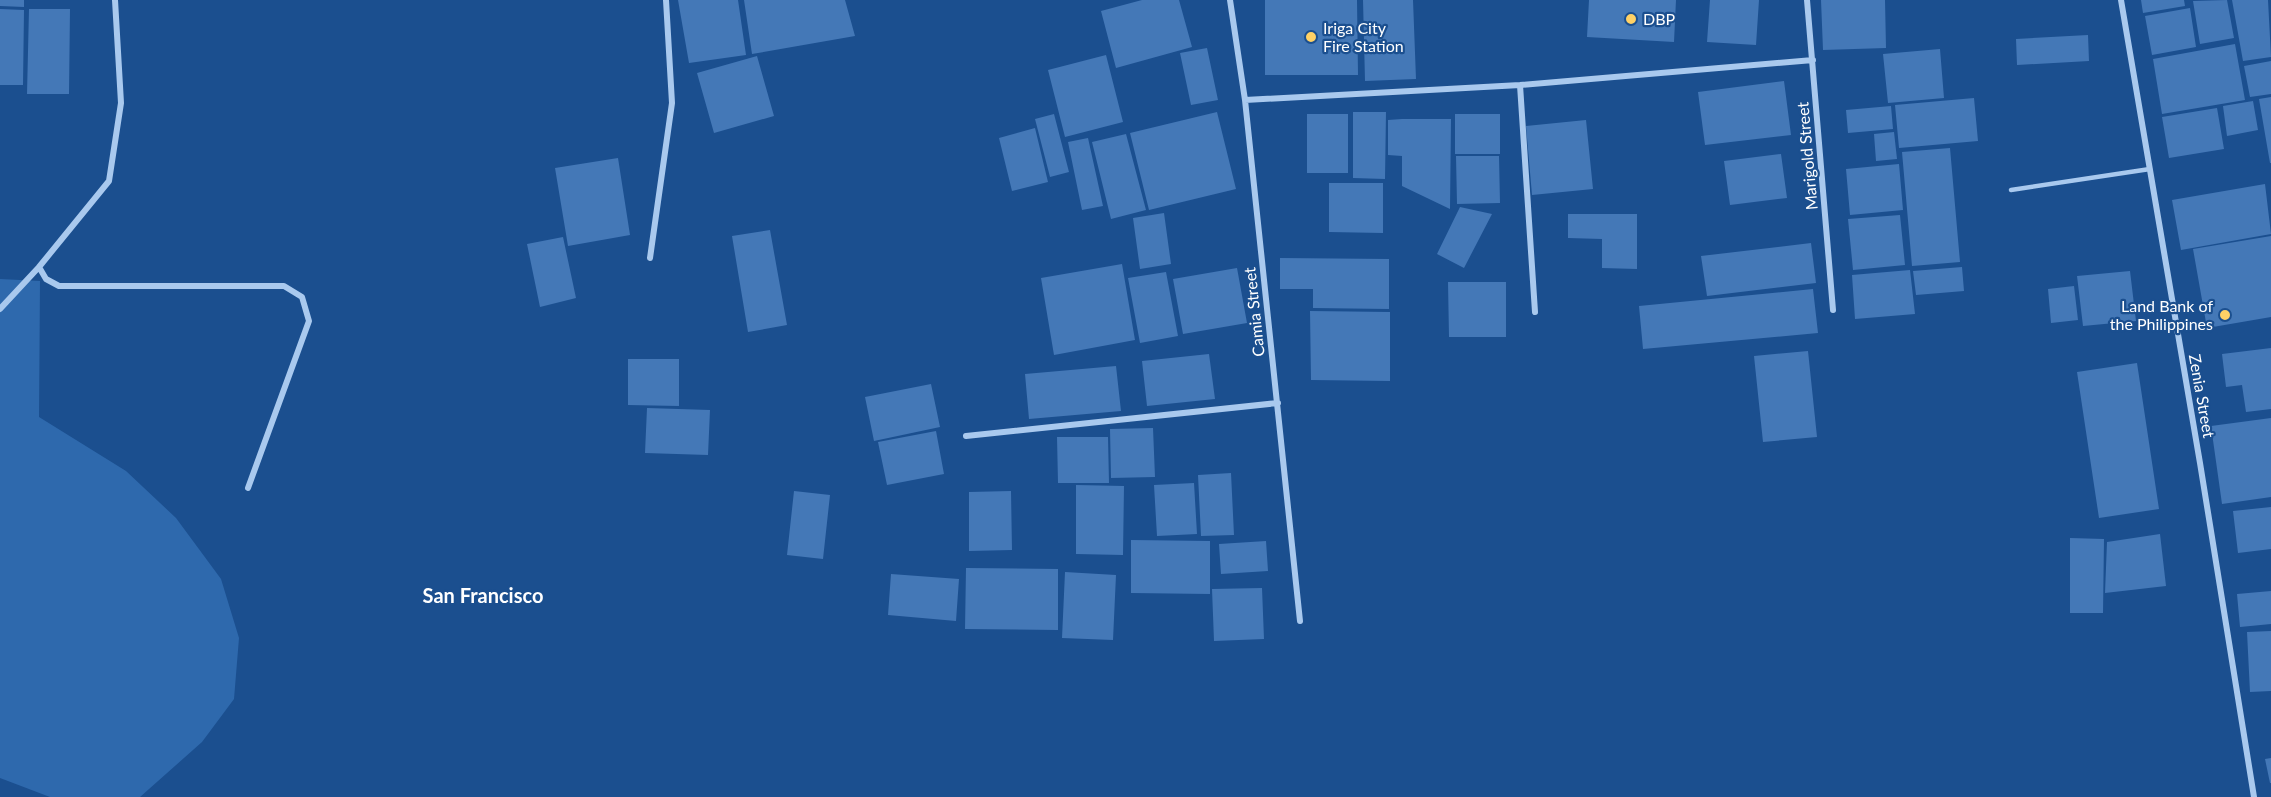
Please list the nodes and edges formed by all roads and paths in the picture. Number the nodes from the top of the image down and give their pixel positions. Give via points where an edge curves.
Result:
1 (115, 0) edge
2 (666, 0) edge
3 (1230, 0) edge
4 (1807, 0) edge
5 (2121, 0) edge
6 (1813, 60) junction
7 (1521, 85) junction
8 (1245, 100) junction
9 (2150, 169) junction
10 (2011, 190) dead end
11 (650, 258) dead end
12 (39, 267) junction
13 (0, 309) edge
14 (1833, 310) dead end
15 (1535, 312) dead end
16 (1278, 403) junction
17 (966, 436) dead end
18 (248, 488) dead end
19 (1300, 621) dead end
20 (2254, 797) edge

1 - 12 street via 121,103 109,181
2 - 11 street via 672,103
3 - 8 street, Camia Street
4 - 6 street, Marigold Street
5 - 9 street, Zenia Street
6 - 7 street
6 - 14 street, Marigold Street
7 - 8 street
7 - 15 street
8 - 16 street, Camia Street
9 - 10 lane
9 - 20 street, Zenia Street
12 - 13 street
12 - 18 street via 45,279 59,286 284,286 302,297 309,321
16 - 17 street
16 - 19 street, Camia Street

